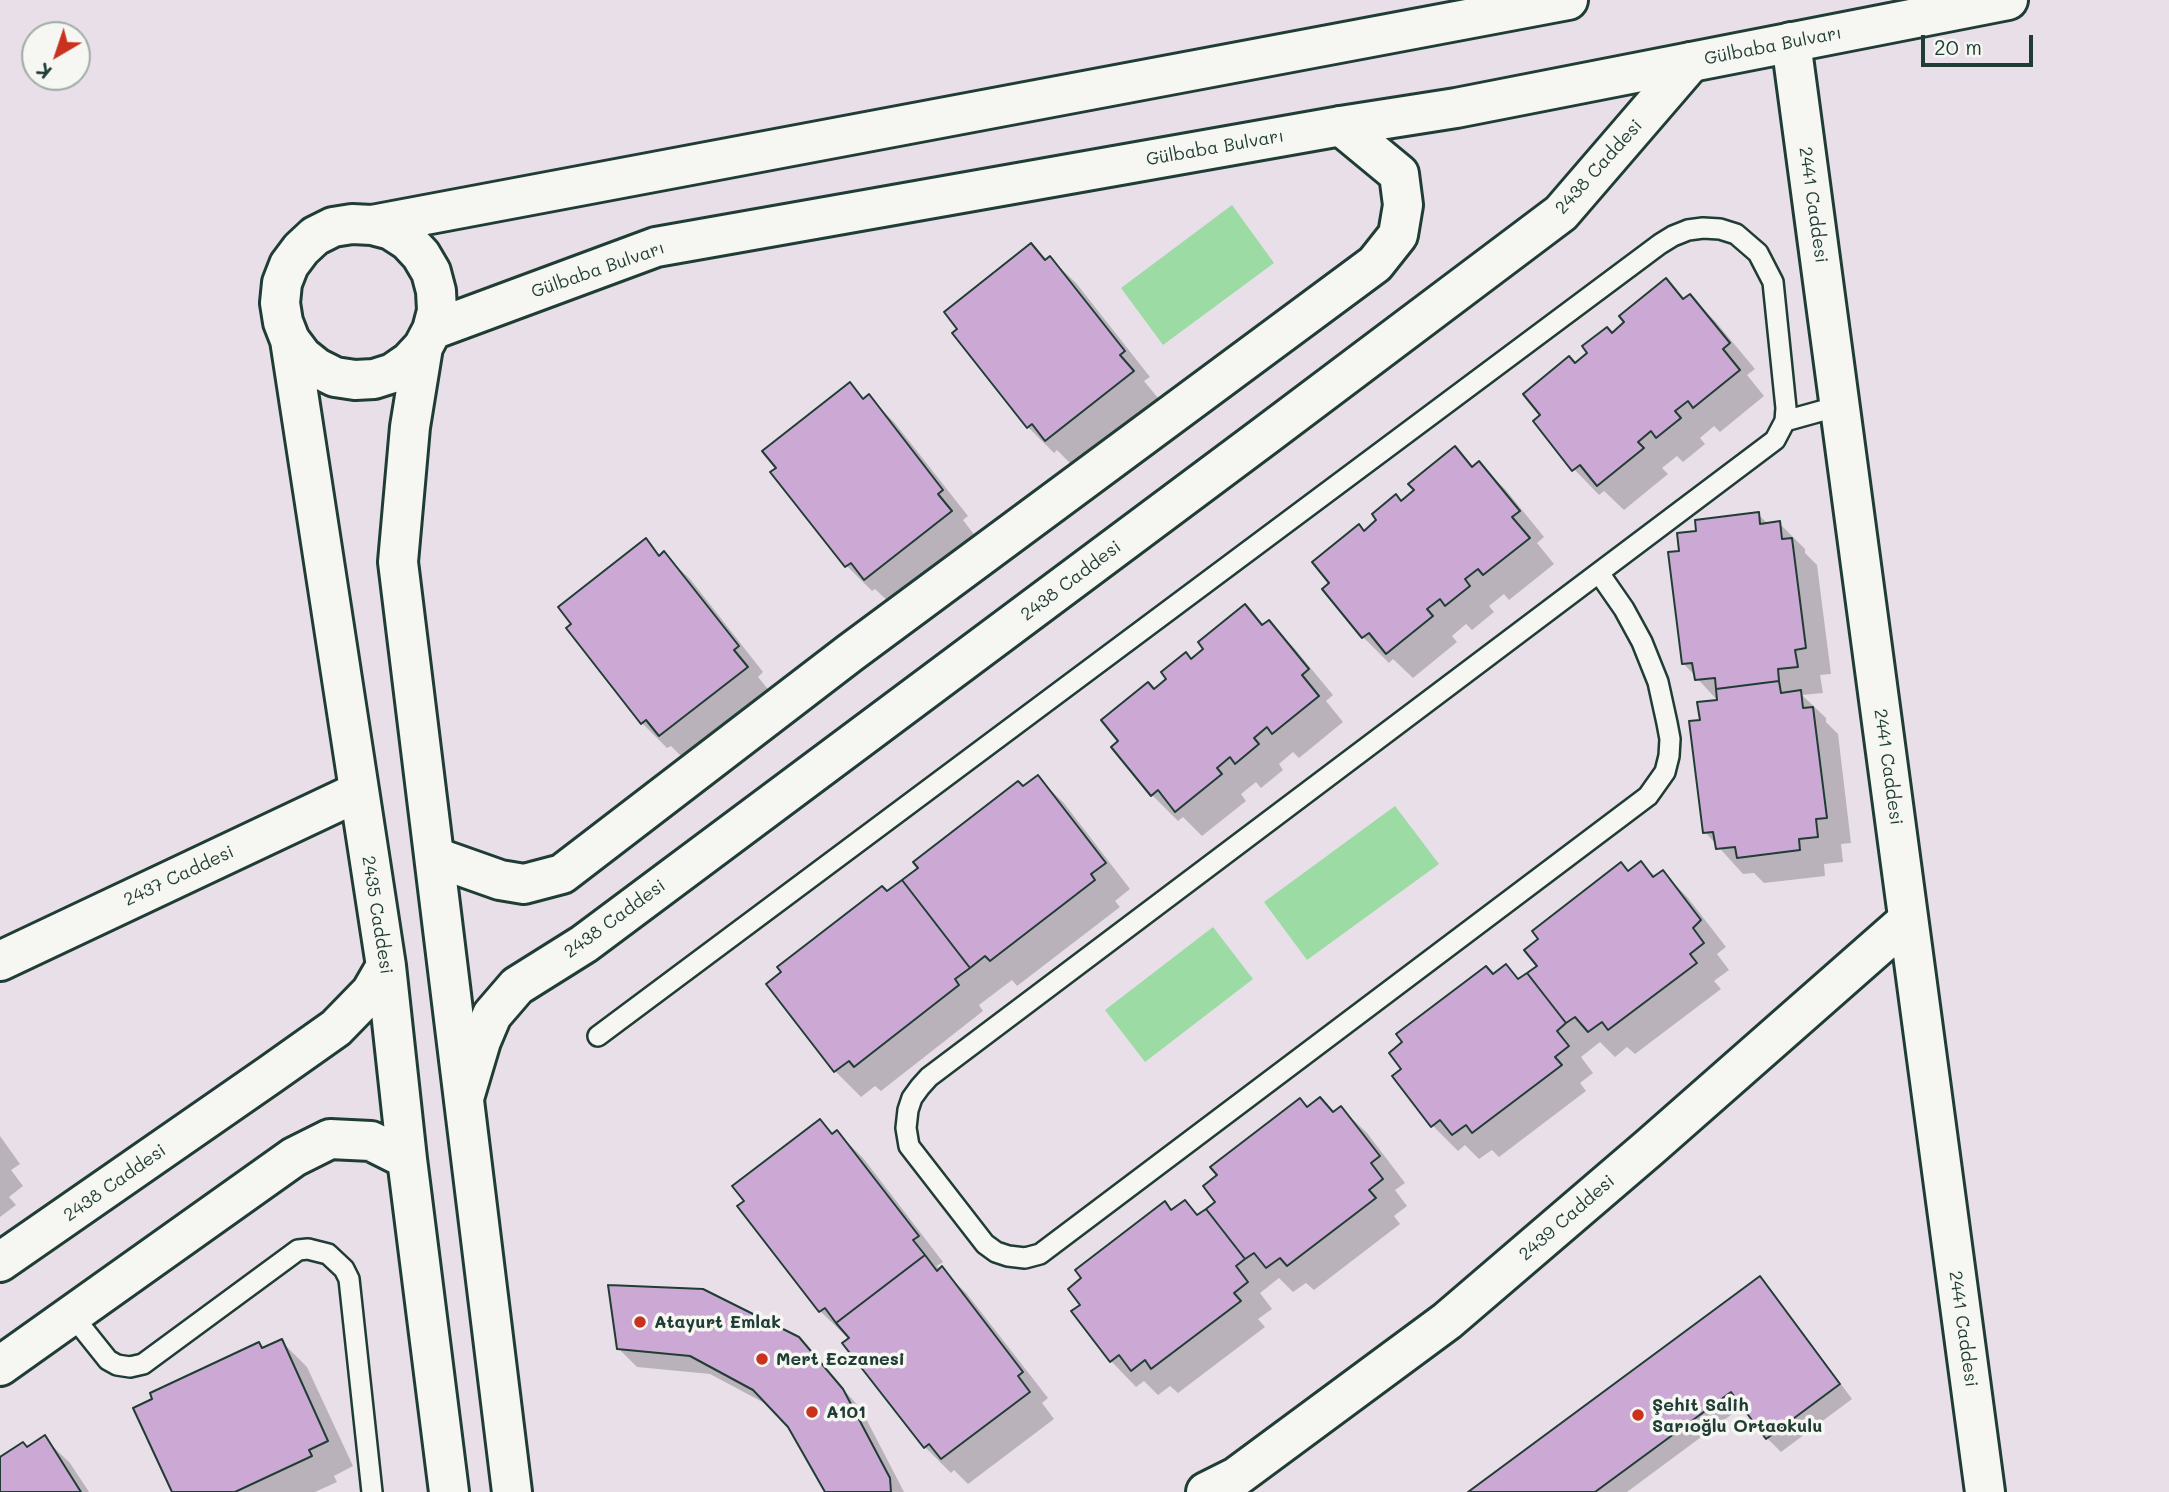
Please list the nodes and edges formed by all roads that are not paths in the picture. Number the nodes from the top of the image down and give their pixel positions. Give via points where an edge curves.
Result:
1 (1568, 0) edge
2 (2008, 0) edge
3 (1791, 43) junction
4 (1691, 62) junction
5 (1341, 126) junction
6 (372, 225) junction
7 (427, 339) junction
8 (290, 340) junction
9 (1839, 407) junction
10 (1785, 421) junction
11 (1599, 573) junction
12 (358, 792) junction
13 (435, 857) junction
14 (1908, 920) junction
15 (0, 961) edge
16 (386, 967) junction
17 (598, 1037) dead end
18 (464, 1098) junction
19 (407, 1159) junction
20 (0, 1262) edge
21 (72, 1315) junction
22 (0, 1366) edge
23 (1228, 1487) edge
24 (372, 1492) edge
25 (449, 1492) edge
26 (512, 1492) edge
27 (1985, 1492) edge

1 - 6 street, Gülbaba Bulvarı
2 - 3 street, Gülbaba Bulvarı
3 - 4 street, Gülbaba Bulvarı
3 - 9 street, 2441 Caddesi
4 - 5 street, Gülbaba Bulvarı
4 - 18 street, 2438 Caddesi via 1561,213 595,935 517,986 492,1015
5 - 7 street, Gülbaba Bulvarı via 656,247
5 - 13 street via 1399,174 1404,205 1398,235 1375,264 850,653 562,874 524,884
6 - 7 street, Gülbaba Bulvarı via 408,241 431,272 437,311
6 - 8 street, Gülbaba Bulvarı via 352,224 316,236 289,265 280,303
7 - 8 street, Gülbaba Bulvarı via 409,362 393,373 355,380 317,368
7 - 13 street via 410,428 398,562
8 - 12 street, 2435 Caddesi
9 - 10 lane
9 - 14 street, 2441 Caddesi
10 - 11 lane via 1775,440
10 - 17 lane via 1773,282 1767,267 1736,234 1703,228 1673,236
11 - 11 lane via 929,1077 908,1111 909,1146 985,1244 1008,1256 1040,1254 1648,796 1665,772 1670,739 1667,723 1642,642
12 - 15 street, 2437 Caddesi
12 - 16 street, 2435 Caddesi
13 - 18 street
14 - 23 street, 2439 Caddesi via 1447,1321
14 - 27 street, 2441 Caddesi
16 - 19 street, 2435 Caddesi
16 - 20 street, 2438 Caddesi via 371,992 336,1028
18 - 26 street
19 - 21 street via 371,1141 330,1139 294,1157
19 - 25 street, 2435 Caddesi
21 - 22 street
21 - 24 lane via 108,1360 130,1367 143,1364 298,1250 328,1254 349,1279

